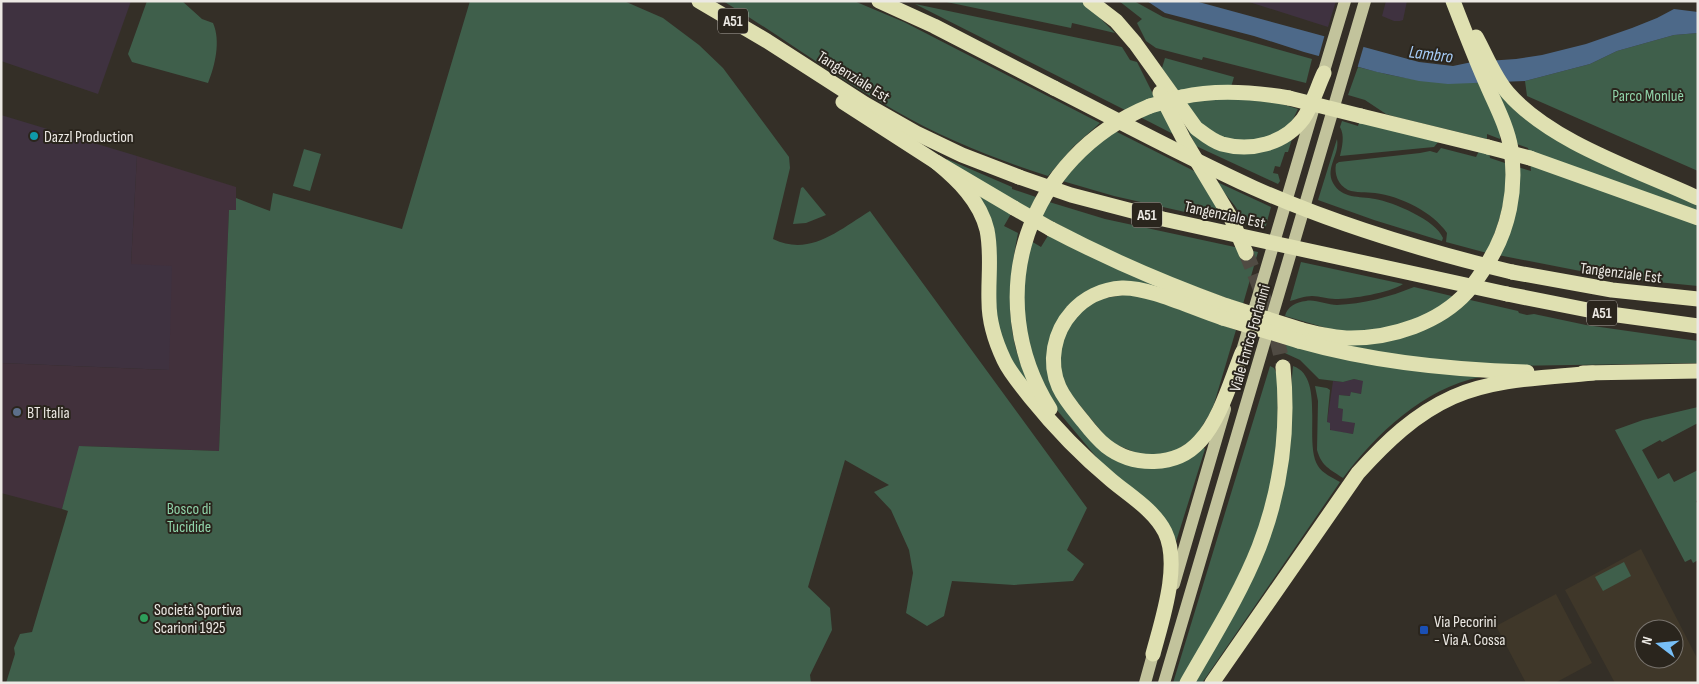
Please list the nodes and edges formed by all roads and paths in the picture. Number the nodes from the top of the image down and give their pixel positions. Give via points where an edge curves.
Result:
1 (699, 1) edge
2 (879, 1) edge
3 (1345, 1) edge
4 (1365, 1) edge
5 (1453, 1) edge
6 (1457, 1) edge
7 (1092, 3) edge
8 (1480, 56) junction
9 (1325, 68) junction
10 (826, 85) junction
11 (1495, 87) junction
12 (936, 162) junction
13 (1698, 198) edge
14 (1698, 218) edge
15 (1246, 253) tunnel mouth
16 (1698, 299) edge
17 (1225, 312) junction
18 (1698, 326) edge
19 (1301, 335) junction
20 (1242, 353) junction
21 (1283, 366) tunnel mouth
22 (1698, 371) edge
23 (1593, 373) junction
24 (1111, 480) junction
25 (1153, 654) junction
26 (1145, 683) edge
27 (1164, 683) edge
28 (1187, 683) edge
29 (1212, 683) edge

1 - 10 highway, Tangenziale Est / A51 via 767,40
2 - 16 highway, Tangenziale Est / A51, bridge via 1221,172 1290,203 1412,246 1512,272 1612,290
3 - 9 main road, Viale Enrico Forlanini
4 - 27 main road, Viale Enrico Forlanini
5 - 8 highway
6 - 8 highway
7 - 9 highway via 1116,21 1135,43 1196,128 1221,144 1248,148 1263,146 1292,130 1306,113
7 - 15 highway via 1126,37 1144,63 1183,138 1231,218
8 - 11 highway
9 - 20 main road, Viale Enrico Forlanini
10 - 12 highway
10 - 18 highway, Tangenziale Est / A51, bridge via 962,154 1086,199 1508,294 1603,313
11 - 13 highway via 1567,138
11 - 19 highway via 1508,134 1513,195 1493,255 1467,292 1450,307 1409,328 1350,338
12 - 17 highway, bridge via 1051,229
12 - 24 highway via 968,192 986,228 990,321 1004,362 1057,430
14 - 24 highway, bridge via 1530,158 1289,98 1209,92 1150,106 1131,114 1096,136 1064,168 1046,192 1025,239 1017,291 1024,350 1033,379 1058,421
17 - 19 highway, bridge
17 - 20 highway via 1138,289 1121,288 1097,294 1075,308 1060,330 1054,357 1059,386 1072,408 1111,449 1143,462 1166,460 1193,448 1210,428
19 - 23 highway via 1349,353 1441,367 1504,372
20 - 25 main road, Viale Enrico Forlanini
21 - 28 highway via 1285,412 1279,474 1259,548
22 - 23 highway
23 - 29 highway via 1483,387 1436,405 1410,422 1358,472
24 - 25 highway via 1156,519 1171,548 1171,577
25 - 26 main road, Viale Enrico Forlanini

